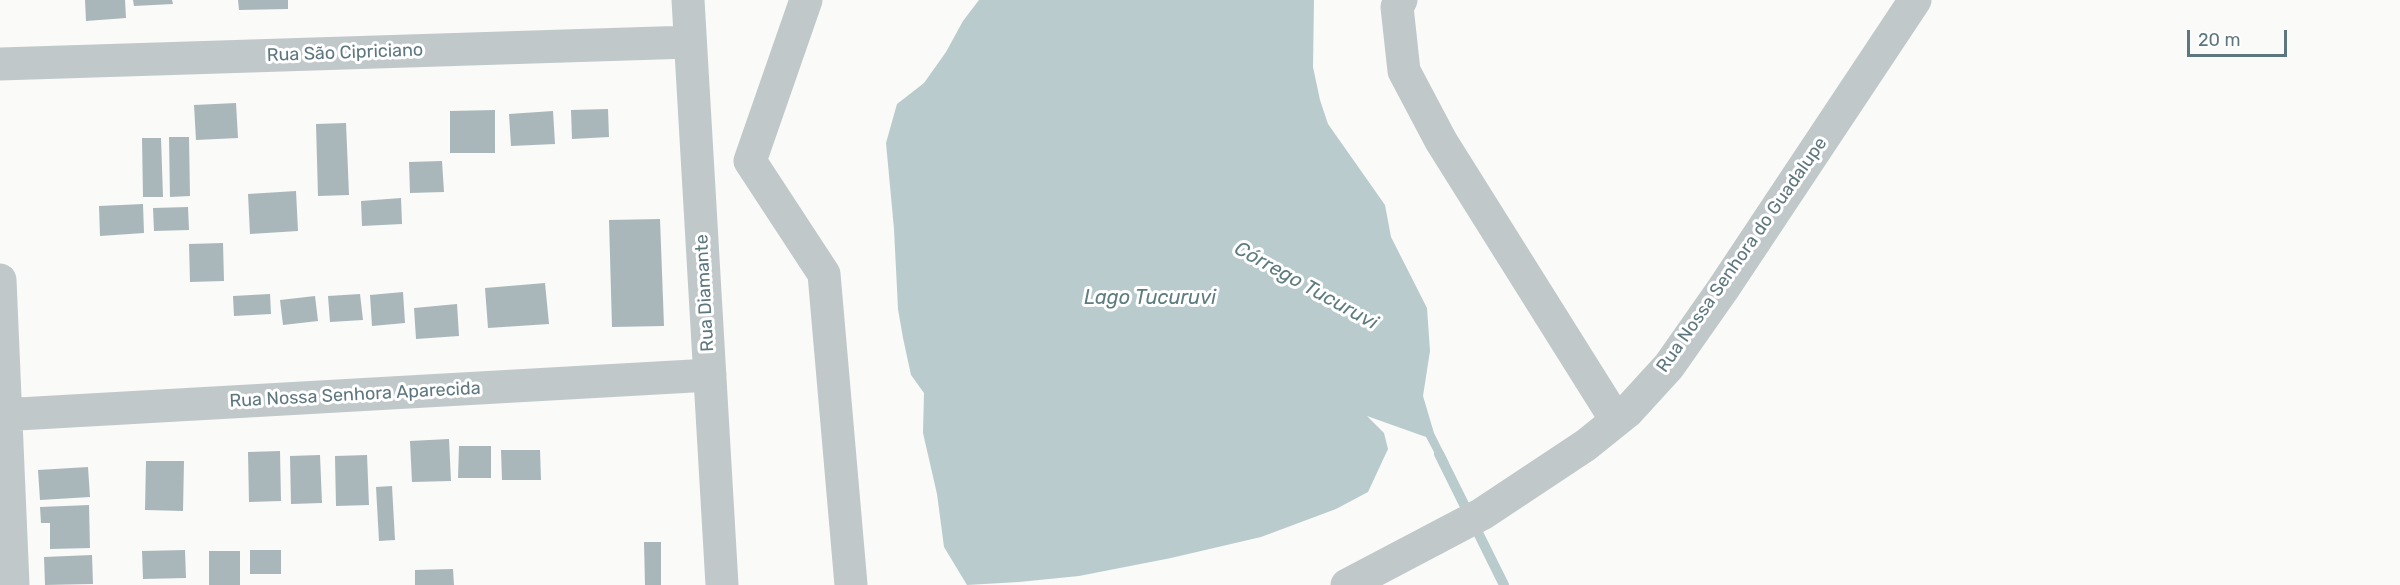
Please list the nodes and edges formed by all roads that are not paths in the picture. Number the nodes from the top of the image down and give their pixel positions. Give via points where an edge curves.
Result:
1 (688, 0) edge
2 (806, 0) edge
3 (1401, 0) edge
4 (1916, 0) edge
5 (690, 42) junction
6 (0, 64) edge
7 (0, 280) edge
8 (710, 375) junction
9 (3, 415) edge
10 (1616, 420) junction
11 (13, 585) edge
12 (722, 585) edge
13 (851, 585) edge
14 (1347, 585) edge

1 - 5 street, Rua Diamante
2 - 13 street via 750,161 824,274
3 - 10 street via 1397,8 1404,71 1442,141
4 - 10 street, Rua Nossa Senhora do Guadalupe via 1669,366
5 - 6 street, Rua São Cipriciano
5 - 8 street, Rua Diamante
7 - 9 street
8 - 9 street, Rua Nossa Senhora Aparecida
8 - 12 street, Rua Diamante
9 - 11 street
10 - 14 street, Rua Nossa Senhora do Guadalupe via 1586,445 1469,521

